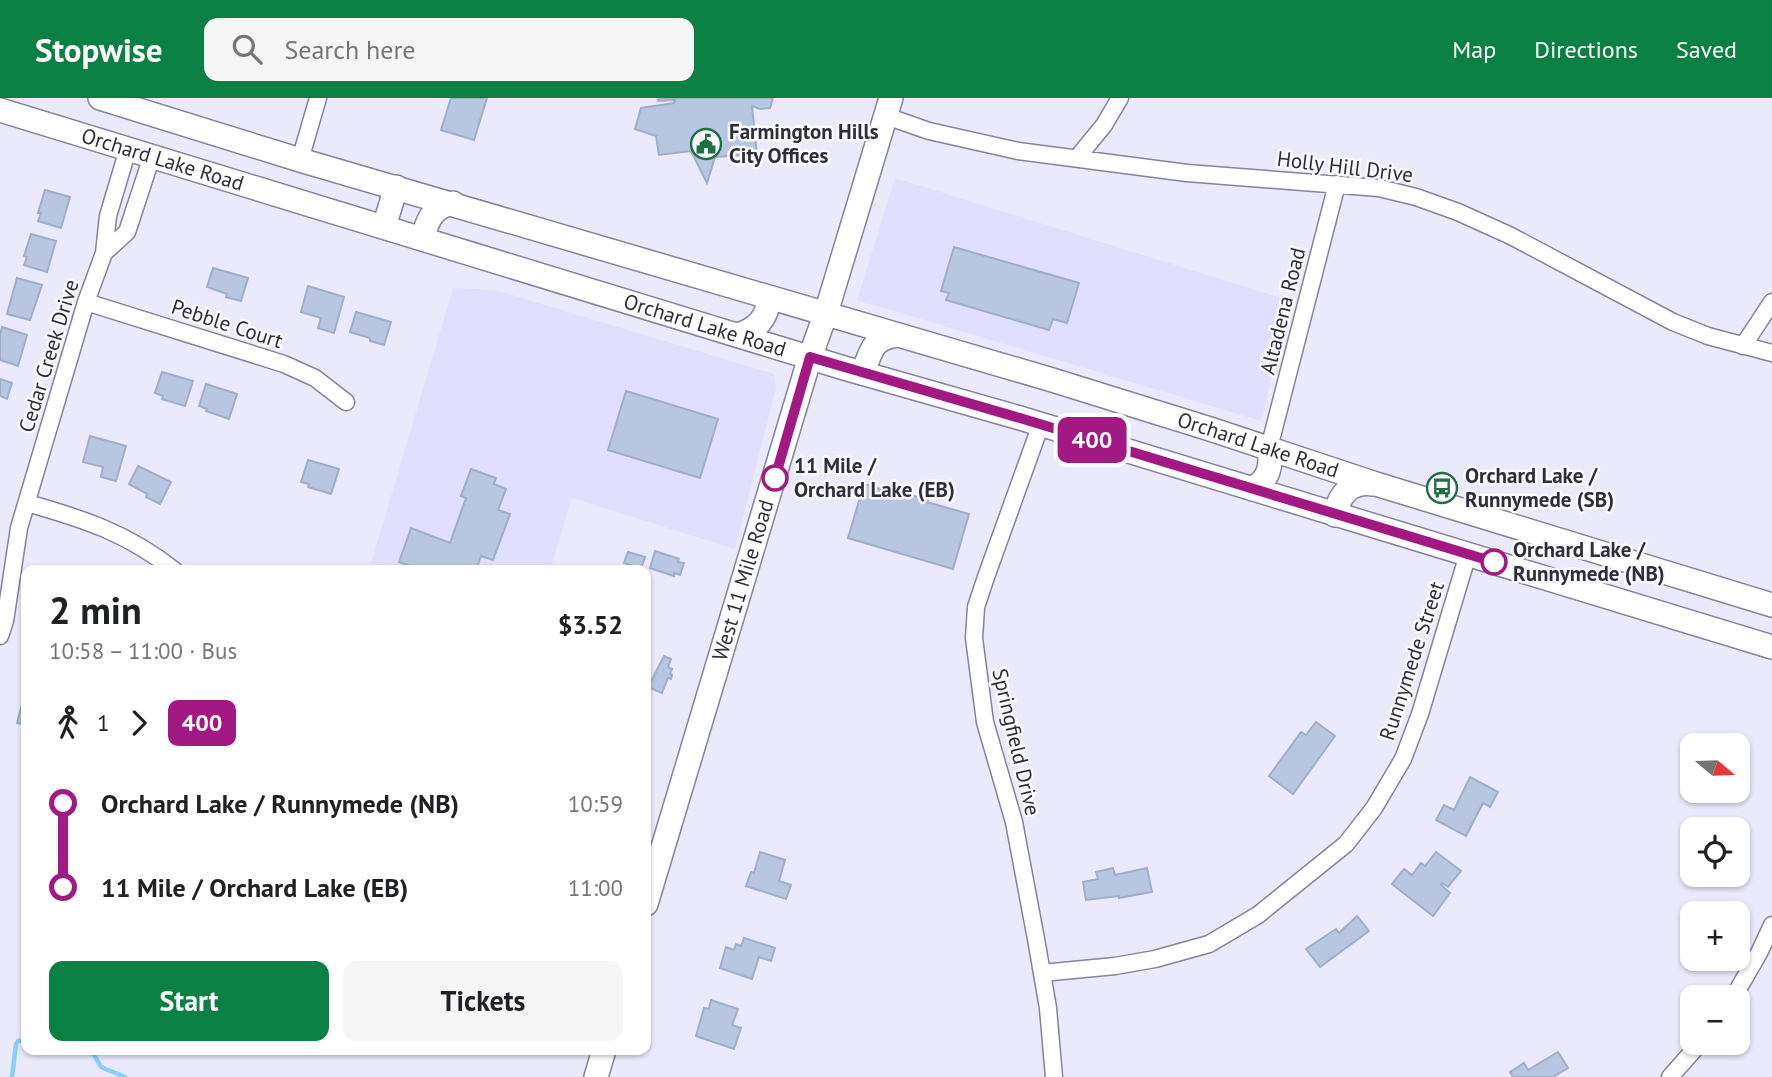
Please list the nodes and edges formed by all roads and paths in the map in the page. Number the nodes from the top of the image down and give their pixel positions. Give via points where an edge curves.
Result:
1 (100, 98) edge
2 (318, 98) edge
3 (1120, 98) edge
4 (888, 107) edge
5 (0, 110) edge
6 (120, 146) junction
7 (152, 156) junction
8 (1077, 158) junction
9 (300, 160) junction
10 (1337, 184) junction
11 (396, 187) junction
12 (453, 203) junction
13 (384, 227) junction
14 (422, 238) junction
15 (104, 253) junction
16 (769, 299) junction
17 (86, 302) junction
18 (1772, 302) edge
19 (826, 313) junction
20 (738, 335) junction
21 (898, 335) junction
22 (1743, 346) junction
23 (1772, 353) edge
24 (810, 357) junction
25 (863, 373) junction
26 (346, 402) dead end
27 (1041, 424) junction
28 (1269, 448) junction
29 (1376, 484) junction
30 (1253, 489) junction
31 (27, 503) junction
32 (1335, 515) junction
33 (1468, 554) junction
34 (167, 565) edge
35 (1772, 605) edge
36 (0, 636) edge
37 (1772, 647) edge
38 (651, 887) edge
39 (1772, 925) edge
40 (1042, 973) junction
41 (1741, 985) edge
42 (603, 1055) edge
43 (1689, 1055) edge
44 (596, 1077) edge
45 (1054, 1077) edge
46 (1670, 1077) edge

1 - 9 main road, Orchard Lake Road
2 - 9 street
3 - 8 street
4 - 8 street, Holly Hill Drive via 929,131 1018,151
4 - 19 main road, West 11 Mile Road
5 - 6 main road, Orchard Lake Road
6 - 7 main road, Orchard Lake Road
6 - 9 main road via 172,148 287,184 300,182
6 - 15 street, Cedar Creek Drive
7 - 13 main road, Orchard Lake Road
7 - 15 street, Cedar Creek Drive via 127,232
8 - 10 street, Holly Hill Drive via 1187,173
9 - 11 main road, Orchard Lake Road
10 - 22 street, Holly Hill Drive via 1379,188 1458,212 1673,322
10 - 28 street, Altadena Road
11 - 12 main road, Orchard Lake Road
11 - 13 main road
12 - 14 main road via 431,214
12 - 16 main road, Orchard Lake Road
13 - 14 main road, Orchard Lake Road
14 - 20 main road, Orchard Lake Road
15 - 17 street, Cedar Creek Drive
16 - 19 main road, Orchard Lake Road
16 - 20 main road via 762,322
17 - 26 street, Pebble Court via 284,364 314,378
17 - 31 street, Cedar Creek Drive
18 - 22 street
19 - 21 main road, Orchard Lake Road
19 - 24 main road, West 11 Mile Road
20 - 24 main road, Orchard Lake Road
21 - 25 main road via 879,340
21 - 28 main road, Orchard Lake Road
22 - 23 street, Holly Hill Drive
24 - 25 main road, Orchard Lake Road
24 - 38 main road, West 11 Mile Road
25 - 27 main road, Orchard Lake Road
27 - 30 main road, Orchard Lake Road
27 - 40 street, Springfield Drive via 976,607 974,638 985,722 1014,822
28 - 29 main road, Orchard Lake Road
28 - 30 main road via 1270,470
29 - 32 main road via 1364,483 1343,493
29 - 35 main road, Orchard Lake Road
30 - 32 main road, Orchard Lake Road
31 - 34 street via 113,532
31 - 36 street, Cedar Creek Drive
32 - 33 main road, Orchard Lake Road
33 - 37 main road, Orchard Lake Road
33 - 40 street, Runnymede Street via 1402,759 1374,808 1346,844 1258,915 1209,944 1115,966
39 - 41 street
40 - 45 street, Springfield Drive
42 - 44 main road
43 - 46 street

